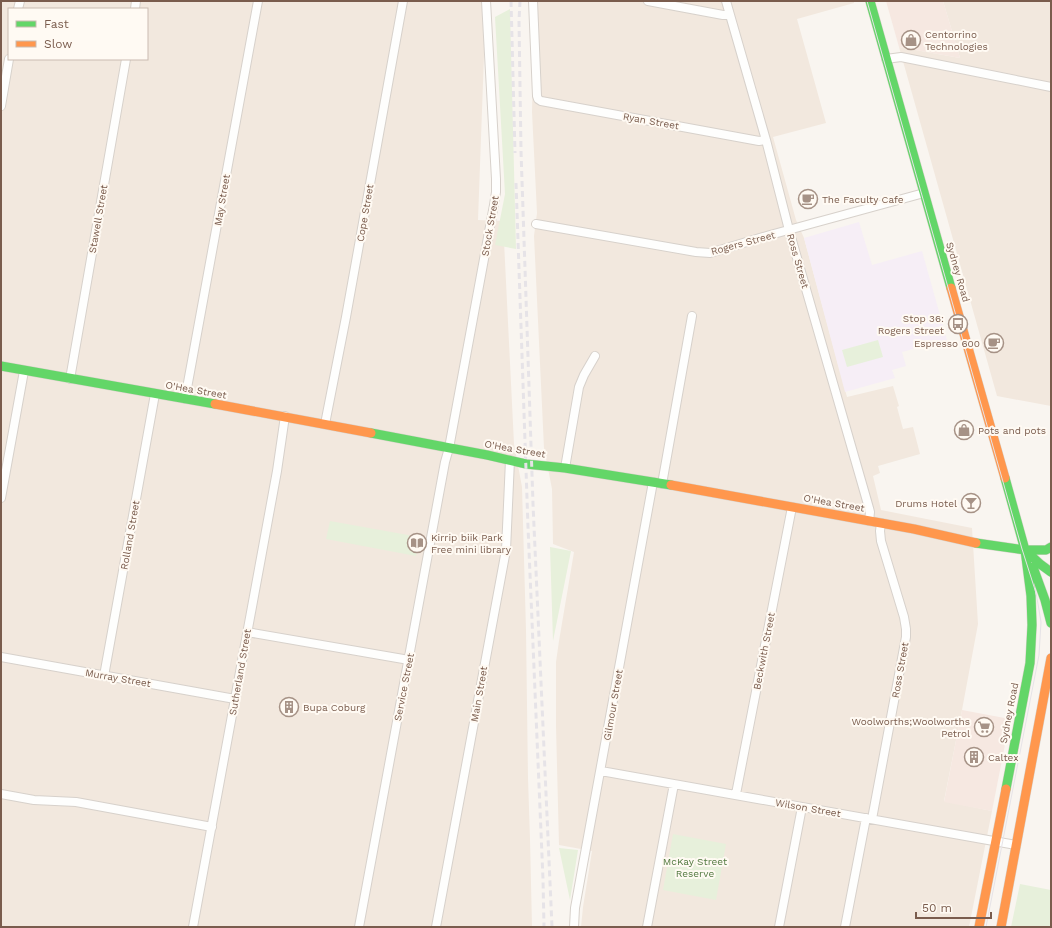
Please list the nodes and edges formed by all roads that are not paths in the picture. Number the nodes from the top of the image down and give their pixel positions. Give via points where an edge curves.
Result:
1 (258, 1) edge
2 (403, 1) edge
3 (486, 1) edge
4 (533, 1) edge
5 (648, 1) edge
6 (726, 1) edge
7 (870, 1) edge
8 (730, 15) junction
9 (886, 59) junction
10 (9, 60) edge
11 (126, 60) edge
12 (1051, 87) edge
13 (1, 106) edge
14 (766, 140) junction
15 (924, 193) junction
16 (536, 224) dead end
17 (789, 230) junction
18 (692, 316) dead end
19 (595, 356) dead end
20 (1, 366) edge
21 (24, 371) junction
22 (70, 379) junction
23 (155, 394) junction
24 (185, 399) junction
25 (285, 416) junction
26 (325, 424) junction
27 (449, 448) junction
28 (510, 460) junction
29 (565, 468) junction
30 (658, 483) junction
31 (1, 498) edge
32 (792, 507) junction
33 (869, 521) junction
34 (881, 523) junction
35 (1051, 548) edge
36 (1025, 550) junction
37 (1051, 559) edge
38 (1051, 572) edge
39 (1051, 611) edge
40 (1051, 622) edge
41 (247, 632) junction
42 (1, 657) edge
43 (1051, 658) edge
44 (409, 660) junction
45 (104, 676) junction
46 (235, 699) junction
47 (600, 771) junction
48 (674, 784) junction
49 (1, 794) edge
50 (736, 794) junction
51 (802, 807) junction
52 (869, 819) junction
53 (212, 827) junction
54 (996, 841) junction
55 (1016, 845) junction
56 (193, 927) edge
57 (360, 927) edge
58 (436, 927) edge
59 (574, 927) edge
60 (647, 927) edge
61 (779, 927) edge
62 (845, 927) edge
63 (979, 927) edge
64 (1000, 927) edge

1 - 24 street, May Street
2 - 26 street, Cope Street
3 - 27 street, Stock Street via 496,192
4 - 14 street, Ryan Street via 540,101 759,141
5 - 8 street
6 - 8 street, Ross Street
7 - 9 main road, Sydney Road
8 - 14 street, Ross Street
9 - 12 street via 901,57
9 - 15 main road, Sydney Road
10 - 13 street
11 - 22 street, Stawell Street
14 - 17 street, Ross Street
15 - 17 street, Rogers Street
15 - 36 main road, Sydney Road
16 - 17 street, Rogers Street via 704,253
17 - 33 street, Ross Street via 869,508
18 - 30 street, Gilmour Street
19 - 29 street via 579,387
20 - 21 main road, O'Hea Street
21 - 22 main road, O'Hea Street
21 - 31 street
22 - 23 main road, O'Hea Street
23 - 24 main road, O'Hea Street
23 - 45 street, Rolland Street
24 - 25 main road, O'Hea Street
25 - 26 main road, O'Hea Street
25 - 41 street, Sutherland Street
26 - 27 main road, O'Hea Street
27 - 28 main road, O'Hea Street
27 - 44 street, Service Street
28 - 29 main road, O'Hea Street
28 - 58 street, Main Street via 506,550
29 - 30 main road, O'Hea Street
30 - 32 main road, O'Hea Street
30 - 47 street, Gilmour Street
32 - 33 main road, O'Hea Street
32 - 50 street, Beckwith Street
33 - 34 main road, O'Hea Street
34 - 36 main road, O'Hea Street via 966,542
34 - 52 street, Ross Street via 881,541 904,617 906,637
35 - 36 main road
36 - 37 main road
36 - 38 main road
36 - 40 main road, Sydney Road via 1040,584
36 - 54 main road, Sydney Road via 1031,600 1032,644
39 - 40 main road
41 - 44 street
41 - 46 street, Sutherland Street
42 - 45 street, Murray Street
43 - 55 main road
44 - 57 street, Service Street
45 - 46 street, Murray Street
46 - 53 street, Sutherland Street
47 - 48 street, Wilson Street
47 - 59 street, Gilmour Street via 575,908
48 - 50 street, Wilson Street
48 - 60 street
49 - 53 street via 34,800 76,802
50 - 51 street, Wilson Street
51 - 52 street, Wilson Street
51 - 61 street
52 - 54 street, Wilson Street
52 - 62 street, Ross Street
53 - 56 street, Sutherland Street
54 - 55 street, Wilson Street
54 - 63 main road, Sydney Road
55 - 64 main road

